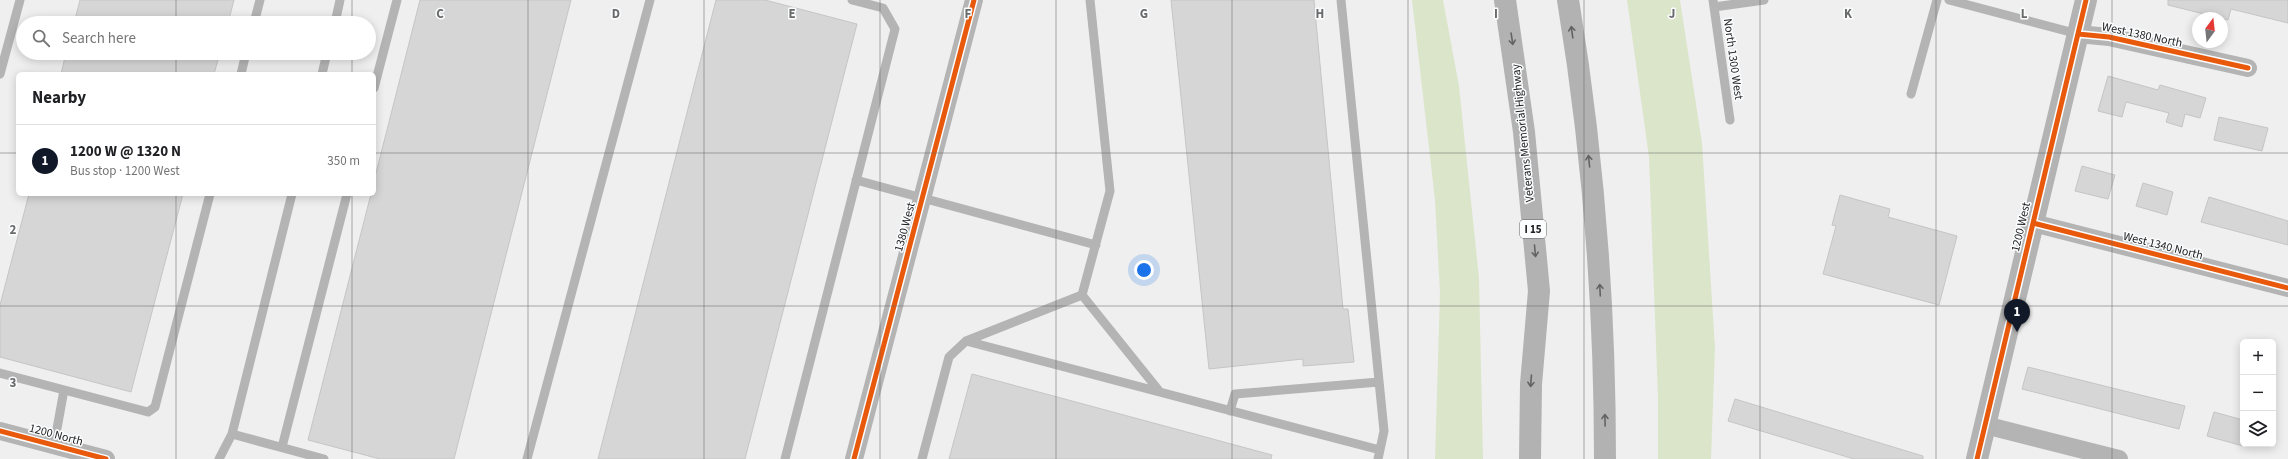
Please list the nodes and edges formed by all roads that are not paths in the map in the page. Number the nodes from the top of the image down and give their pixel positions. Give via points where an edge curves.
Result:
1 (20, 0) edge
2 (260, 0) edge
3 (340, 0) edge
4 (397, 0) edge
5 (650, 0) edge
6 (852, 0) edge
7 (974, 0) edge
8 (1090, 0) edge
9 (1341, 0) edge
10 (1505, 0) edge
11 (1568, 0) edge
12 (1761, 0) edge
13 (1937, 0) edge
14 (1949, 0) edge
15 (2086, 0) edge
16 (1713, 3) edge
17 (256, 16) edge
18 (337, 16) edge
19 (2078, 34) junction
20 (244, 60) edge
21 (325, 60) edge
22 (2248, 68) dead end
23 (241, 72) edge
24 (322, 72) edge
25 (0, 74) edge
26 (376, 80) edge
27 (1911, 94) dead end
28 (1730, 120) dead end
29 (856, 180) junction
30 (209, 196) edge
31 (292, 196) edge
32 (346, 196) edge
33 (923, 198) junction
34 (2033, 223) junction
35 (1096, 245) junction
36 (2288, 288) edge
37 (1082, 295) junction
38 (966, 341) junction
39 (0, 373) edge
40 (1379, 382) junction
41 (64, 390) junction
42 (1160, 392) junction
43 (1230, 411) junction
44 (1986, 425) junction
45 (0, 431) edge
46 (232, 434) junction
47 (282, 448) junction
48 (52, 452) edge
49 (1379, 454) edge
50 (106, 459) edge
51 (219, 459) edge
52 (324, 459) edge
53 (527, 459) edge
54 (786, 459) edge
55 (854, 459) edge
56 (922, 459) edge
57 (1530, 459) edge
58 (1605, 459) edge
59 (1977, 459) edge
60 (2119, 459) edge

1 - 25 lane
2 - 17 lane
3 - 18 lane
4 - 26 lane
5 - 53 lane
6 - 29 lane via 883,8 895,29
7 - 33 street, 1380 West
8 - 35 lane via 1110,191
9 - 40 lane
10 -> 57 highway, Veterans Memorial Highway / I 15 via 1524,132 1538,291 1531,384
58 -> 11 highway via 1602,335 1595,218
12 - 16 lane
13 - 27 lane
14 - 19 lane, West 1380 North
15 - 19 street, 1200 West
16 - 28 lane, North 1300 West
19 - 22 street, West 1380 North via 2109,37
19 - 34 street, 1200 West
20 - 23 lane
21 - 24 lane
29 - 33 lane
29 - 54 lane
30 - 41 lane via 155,407 148,412
31 - 46 lane
32 - 47 lane
33 - 35 lane
33 - 55 street, 1380 West
34 - 36 street, West 1340 North
34 - 44 street, 1200 West
35 - 37 lane
37 - 38 lane
37 - 42 lane
38 - 42 lane
38 - 56 lane via 949,357
39 - 41 lane
40 - 43 lane via 1235,394
40 - 49 lane via 1384,431
41 - 48 lane
42 - 43 lane
43 - 49 lane
44 - 59 street, 1200 West
44 - 60 street
45 - 48 street, 1200 North
46 - 47 lane
46 - 51 lane
47 - 52 lane
48 - 50 street, 1200 North

